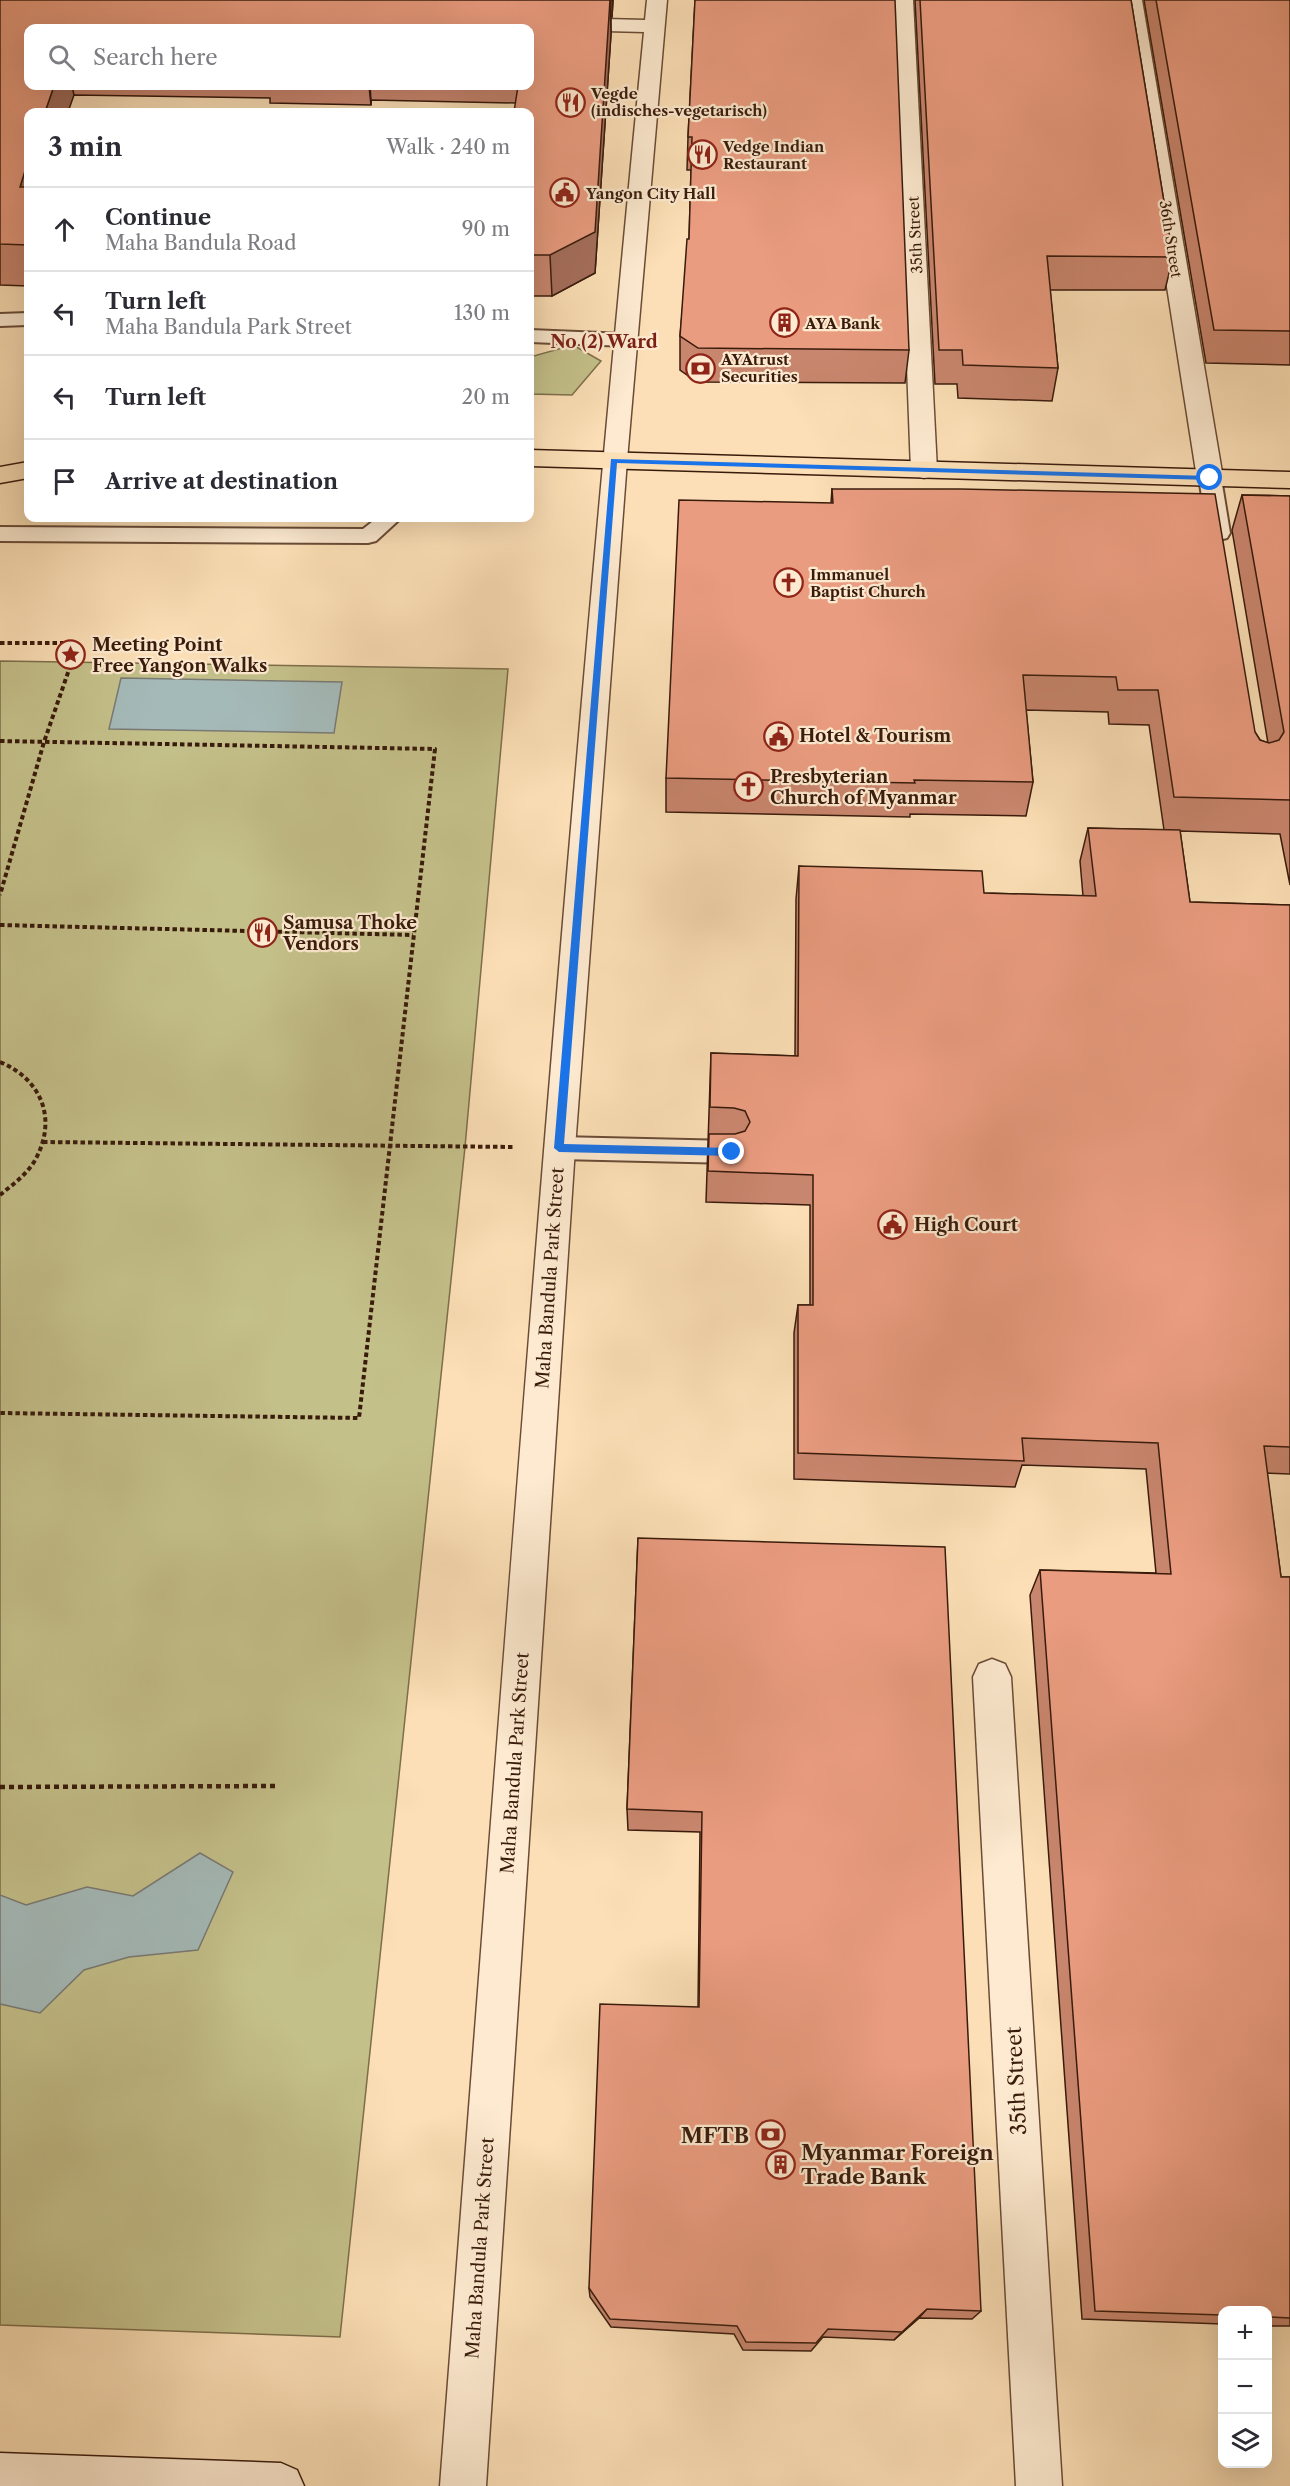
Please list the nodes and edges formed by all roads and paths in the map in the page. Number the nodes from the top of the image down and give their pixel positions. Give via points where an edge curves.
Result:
1 (657, 0) edge
2 (903, 0) edge
3 (1132, 0) edge
4 (548, 24) edge
5 (655, 26) junction
6 (24, 319) edge
7 (0, 320) edge
8 (534, 336) edge
9 (626, 340) junction
10 (534, 458) edge
11 (924, 459) junction
12 (614, 460) junction
13 (1208, 468) junction
14 (24, 471) edge
15 (0, 474) edge
16 (1290, 480) edge
17 (385, 522) edge
18 (0, 534) edge
19 (1223, 559) edge
20 (0, 643) edge
21 (0, 741) edge
22 (44, 742) junction
23 (0, 895) edge
24 (0, 925) edge
25 (413, 935) junction
26 (0, 1062) edge
27 (43, 1142) junction
28 (389, 1146) junction
29 (559, 1148) junction
30 (732, 1152) edge
31 (0, 1195) edge
32 (0, 1413) edge
33 (992, 1677) dead end
34 (276, 1786) dead end
35 (0, 1787) edge
36 (0, 2476) edge
37 (281, 2486) edge
38 (463, 2486) edge
39 (1039, 2486) edge

1 - 5 street, Maha Bandula Park Street
2 - 11 street, 35th Street
3 - 13 street, 36th Street
4 - 5 street
5 - 9 street, Maha Bandula Park Street
6 - 7 lane
8 - 9 lane
9 - 12 street, Maha Bandula Park Street
10 - 12 main road
11 - 12 main road
11 - 13 main road
12 - 29 street, Maha Bandula Park Street
13 - 16 main road
13 - 19 lane
14 - 15 main road
17 - 18 lane via 368,536
20 - 22 path via 75,643
21 - 22 path
22 - 23 path
22 - 25 path via 435,749
24 - 25 path
25 - 28 path
26 - 27 path via 25,1076 41,1096 46,1120
27 - 28 path
27 - 31 path via 26,1173
28 - 29 path
28 - 32 path via 359,1418
29 - 30 lane
29 - 38 street, Maha Bandula Park Street
33 - 39 street, 35th Street
34 - 35 path
36 - 37 street

